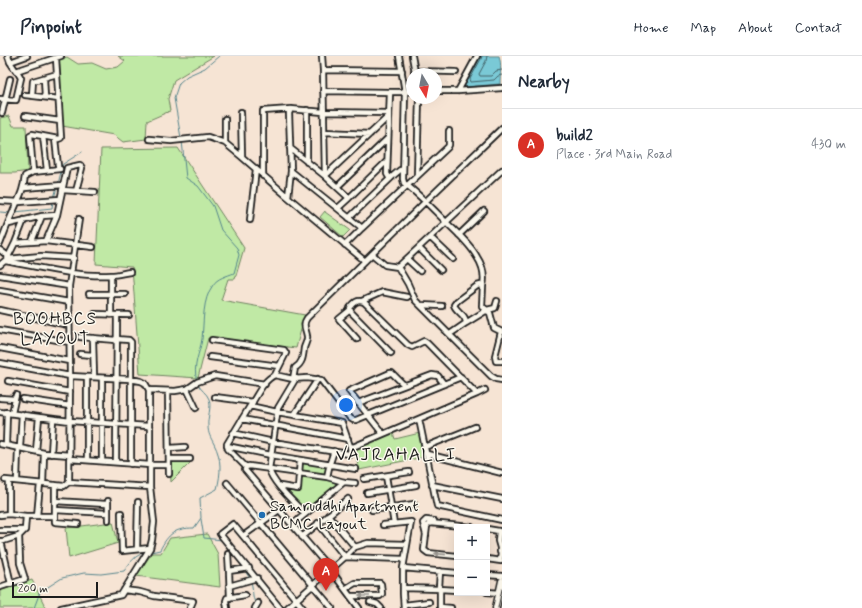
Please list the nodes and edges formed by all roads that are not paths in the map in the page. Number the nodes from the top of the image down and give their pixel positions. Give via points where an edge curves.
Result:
1 (8, 56) edge
2 (27, 56) edge
3 (322, 56) edge
4 (399, 56) edge
5 (412, 56) edge
6 (477, 56) edge
7 (58, 57) edge
8 (10, 62) junction
9 (414, 68) edge
10 (323, 70) junction
11 (17, 71) junction
12 (402, 71) junction
13 (442, 72) edge
14 (456, 72) dead end
15 (57, 74) junction
16 (44, 78) junction
17 (10, 79) dead end
18 (502, 88) edge
19 (323, 91) junction
20 (442, 91) edge
21 (458, 91) junction
22 (390, 92) junction
23 (405, 92) junction
24 (25, 95) dead end
25 (32, 95) junction
26 (45, 97) junction
27 (2, 99) edge
28 (59, 99) junction
29 (419, 104) edge
30 (291, 109) junction
31 (307, 110) junction
32 (241, 112) dead end
33 (323, 112) junction
34 (2, 113) dead end
35 (389, 115) junction
36 (25, 116) dead end
37 (225, 119) dead end
38 (60, 121) junction
39 (502, 128) edge
40 (449, 131) dead end
41 (324, 132) junction
42 (370, 134) junction
43 (43, 136) junction
44 (388, 138) junction
45 (55, 139) junction
46 (150, 139) dead end
47 (225, 143) junction
48 (290, 148) junction
49 (242, 157) junction
50 (307, 162) junction
51 (388, 162) junction
52 (47, 170) junction
53 (256, 170) junction
54 (403, 170) junction
55 (502, 170) edge
56 (290, 171) junction
57 (33, 172) junction
58 (263, 176) junction
59 (325, 176) junction
60 (417, 176) junction
61 (390, 179) junction
62 (408, 185) junction
63 (337, 187) junction
64 (24, 188) junction
65 (62, 188) junction
66 (76, 191) junction
67 (95, 192) dead end
68 (288, 197) junction
69 (349, 198) junction
70 (60, 199) junction
71 (0, 201) edge
72 (426, 201) junction
73 (19, 202) junction
74 (338, 208) junction
75 (484, 211) dead end
76 (57, 215) junction
77 (42, 216) junction
78 (349, 218) junction
79 (79, 219) dead end
80 (24, 220) junction
81 (250, 220) dead end
82 (9, 222) junction
83 (447, 222) junction
84 (362, 228) junction
85 (459, 235) junction
86 (430, 238) junction
87 (32, 241) junction
88 (46, 241) junction
89 (15, 243) junction
90 (0, 244) edge
91 (74, 244) junction
92 (345, 245) junction
93 (93, 247) dead end
94 (419, 248) junction
95 (0, 250) edge
96 (372, 254) junction
97 (74, 258) junction
98 (7, 259) junction
99 (407, 259) junction
100 (453, 259) dead end
101 (365, 261) junction
102 (0, 264) edge
103 (398, 267) junction
104 (420, 270) dead end
105 (441, 270) dead end
106 (130, 272) dead end
107 (71, 273) junction
108 (0, 275) edge
109 (112, 275) junction
110 (69, 286) junction
111 (482, 286) junction
112 (0, 290) edge
113 (89, 294) dead end
114 (111, 294) junction
115 (125, 294) dead end
116 (410, 297) junction
117 (362, 301) junction
118 (497, 301) dead end
119 (69, 302) junction
120 (421, 305) junction
121 (442, 306) dead end
122 (0, 310) edge
123 (350, 310) junction
124 (487, 310) junction
125 (95, 314) dead end
126 (111, 314) junction
127 (117, 315) junction
128 (129, 315) dead end
129 (466, 323) junction
130 (68, 325) junction
131 (0, 330) edge
132 (501, 332) edge
133 (450, 334) junction
134 (80, 337) dead end
135 (93, 338) junction
136 (357, 338) dead end
137 (116, 339) junction
138 (212, 340) dead end
139 (69, 342) junction
140 (0, 348) edge
141 (391, 352) dead end
142 (80, 354) dead end
143 (93, 356) junction
144 (210, 357) dead end
145 (69, 361) junction
146 (502, 361) edge
147 (0, 363) edge
148 (279, 366) junction
149 (275, 374) junction
150 (70, 376) junction
151 (87, 377) junction
152 (461, 377) junction
153 (94, 378) junction
154 (102, 378) junction
155 (295, 378) junction
156 (116, 379) junction
157 (130, 379) junction
158 (318, 379) junction
159 (502, 380) edge
160 (8, 381) dead end
161 (265, 384) junction
162 (444, 384) junction
163 (404, 385) junction
164 (149, 390) junction
165 (187, 390) junction
166 (485, 390) dead end
167 (168, 391) junction
168 (70, 392) junction
169 (477, 394) junction
170 (215, 397) dead end
171 (0, 398) edge
172 (23, 399) dead end
173 (358, 403) junction
174 (252, 404) junction
175 (70, 406) junction
176 (196, 408) dead end
177 (0, 412) edge
178 (7, 412) junction
179 (277, 412) junction
180 (12, 413) junction
181 (22, 414) junction
182 (294, 415) junction
183 (368, 415) junction
184 (39, 417) junction
185 (53, 419) junction
186 (242, 419) junction
187 (419, 419) junction
188 (70, 421) junction
189 (88, 422) junction
190 (101, 422) junction
191 (116, 424) junction
192 (131, 425) junction
193 (275, 426) junction
194 (149, 427) junction
195 (475, 427) dead end
196 (233, 433) junction
197 (383, 434) junction
198 (348, 439) junction
199 (273, 442) junction
200 (0, 444) edge
201 (6, 445) junction
202 (227, 446) junction
203 (350, 446) junction
204 (19, 447) junction
205 (185, 447) dead end
206 (425, 447) junction
207 (170, 448) junction
208 (36, 451) junction
209 (334, 451) junction
210 (44, 453) junction
211 (51, 454) junction
212 (427, 454) junction
213 (271, 455) junction
214 (70, 457) junction
215 (169, 459) junction
216 (190, 459) dead end
217 (87, 460) junction
218 (300, 460) junction
219 (102, 461) junction
220 (116, 462) junction
221 (131, 464) junction
222 (150, 465) junction
223 (169, 465) junction
224 (329, 465) junction
225 (246, 467) junction
226 (269, 469) junction
227 (356, 469) dead end
228 (409, 472) dead end
229 (502, 473) edge
230 (169, 474) dead end
231 (299, 474) junction
232 (386, 476) junction
233 (327, 477) junction
234 (364, 479) dead end
235 (17, 481) junction
236 (69, 482) junction
237 (344, 482) junction
238 (227, 483) dead end
239 (355, 483) dead end
240 (41, 484) junction
241 (416, 485) dead end
242 (432, 485) junction
243 (55, 486) junction
244 (280, 486) junction
245 (150, 487) junction
246 (388, 489) junction
247 (367, 493) dead end
248 (348, 499) dead end
249 (502, 499) edge
250 (55, 501) junction
251 (138, 502) dead end
252 (414, 504) dead end
253 (391, 507) junction
254 (55, 510) junction
255 (279, 510) junction
256 (372, 510) dead end
257 (108, 513) junction
258 (122, 513) dead end
259 (9, 514) junction
260 (305, 514) junction
261 (0, 515) edge
262 (328, 515) junction
263 (26, 516) junction
264 (38, 516) junction
265 (55, 516) junction
266 (108, 520) dead end
267 (502, 520) edge
268 (261, 523) junction
269 (318, 523) junction
270 (78, 524) dead end
271 (394, 524) junction
272 (457, 524) edge
273 (292, 525) junction
274 (383, 525) dead end
275 (454, 525) edge
276 (490, 529) edge
277 (0, 530) edge
278 (25, 530) junction
279 (426, 535) junction
280 (18, 536) junction
281 (243, 536) junction
282 (302, 537) junction
283 (1, 542) edge
284 (407, 544) junction
285 (356, 547) junction
286 (137, 549) junction
287 (149, 549) junction
288 (502, 552) edge
289 (228, 554) dead end
290 (454, 556) edge
291 (345, 557) junction
292 (404, 559) junction
293 (490, 559) edge
294 (501, 561) edge
295 (249, 568) junction
296 (403, 568) junction
297 (330, 570) junction
298 (229, 571) junction
299 (440, 571) junction
300 (454, 573) edge
301 (490, 575) edge
302 (502, 576) edge
303 (257, 578) junction
304 (502, 581) edge
305 (11, 584) junction
306 (229, 586) junction
307 (313, 586) junction
308 (0, 587) edge
309 (345, 588) junction
310 (403, 588) junction
311 (439, 589) junction
312 (124, 590) junction
313 (454, 590) edge
314 (490, 592) edge
315 (500, 593) junction
316 (245, 595) dead end
317 (350, 596) junction
318 (230, 598) junction
319 (296, 600) junction
320 (370, 602) dead end
321 (429, 602) dead end
322 (258, 603) dead end
323 (357, 607) edge
324 (404, 607) edge
325 (440, 607) edge
326 (61, 608) edge
327 (190, 608) edge
328 (227, 608) edge
329 (255, 608) edge
330 (280, 608) edge
331 (287, 608) edge
332 (303, 608) edge
333 (332, 608) edge
334 (381, 608) edge
335 (452, 608) edge
336 (496, 608) edge

1 - 8 street
2 - 8 street
3 - 10 street
4 - 12 street
5 - 9 street
6 - 21 street
7 - 11 street
7 - 15 street
8 - 11 street
10 - 12 street
10 - 19 street
11 - 27 street via 22,78 16,100
12 - 23 street
13 - 14 street
15 - 16 street
15 - 28 street
16 - 25 street via 33,81
16 - 26 street
17 - 27 street
18 - 21 street
19 - 22 street
19 - 33 street
20 - 21 street
22 - 23 street
22 - 35 street
23 - 54 street
24 - 25 street
25 - 26 street
26 - 28 street
27 - 34 street
28 - 38 street
29 - 60 street
30 - 31 street
30 - 48 street
30 - 58 street via 262,112
31 - 33 street
31 - 50 street
32 - 49 street
33 - 35 street
33 - 41 street
35 - 42 street
35 - 44 street
36 - 38 street
37 - 47 street
38 - 45 street via 61,138
39 - 72 street
40 - 60 street via 449,145
41 - 42 street
41 - 59 street
42 - 59 street
43 - 45 street
43 - 52 street
43 - 57 street via 30,135
44 - 51 street
44 - 63 street
45 - 52 street via 60,168
46 - 47 street via 181,140 208,137
47 - 49 street
48 - 50 street
48 - 56 street
49 - 53 street
50 - 59 street
51 - 61 street via 387,174
51 - 69 street
52 - 57 street
53 - 58 street
53 - 81 street
54 - 61 street
54 - 62 street via 404,183
55 - 83 street
56 - 68 street
56 - 74 street
57 - 64 street via 25,175
58 - 68 street
59 - 63 street
60 - 62 street
61 - 78 street
62 - 72 street
62 - 84 street
63 - 69 street
64 - 65 street
64 - 73 street
65 - 66 street
65 - 66 street via 68,168 80,165 82,168
65 - 70 street
66 - 67 street
68 - 92 street
69 - 74 street
70 - 73 street
70 - 76 street
71 - 73 street
72 - 83 street
72 - 96 street
73 - 82 street
74 - 78 street
75 - 85 street
76 - 77 street
76 - 88 street
77 - 80 street
77 - 87 street
78 - 84 street
79 - 91 street
80 - 82 street
80 - 89 street
82 - 90 street
83 - 85 street
83 - 86 street
84 - 92 street
85 - 111 street via 478,258 484,277
86 - 94 street
86 - 100 street
87 - 88 street
87 - 89 street
88 - 91 street
89 - 98 street
91 - 93 street
91 - 97 street
92 - 101 street
94 - 99 street
94 - 105 street
95 - 98 street
96 - 101 street
96 - 103 street via 385,265
97 - 98 street via 41,256
97 - 107 street
98 - 102 street
98 - 107 street
99 - 103 street
99 - 104 street
101 - 155 street via 304,322 308,338 299,366 295,368
103 - 116 street via 408,284
106 - 109 street
107 - 109 street
107 - 110 street
108 - 110 street
109 - 114 street
110 - 119 street
111 - 124 street via 482,306
111 - 129 street via 477,286 454,305 464,316
112 - 119 street
113 - 114 street
114 - 115 street
114 - 126 street
116 - 117 street via 385,292
116 - 120 street
117 - 123 street via 356,301
117 - 152 street via 408,345 412,347 424,341
118 - 124 street via 495,308
119 - 130 street
120 - 121 street
120 - 133 street
122 - 130 street
123 - 136 street via 339,320
123 - 141 street
124 - 129 street
124 - 132 street via 494,328
125 - 126 street
126 - 127 street
127 - 128 street
127 - 137 street
129 - 133 street
130 - 139 street
131 - 139 street
132 - 146 street via 495,356 496,360
133 - 159 street via 491,376
134 - 135 street
135 - 137 street
135 - 143 street
137 - 156 street
137 - 157 street via 131,342
138 - 148 street via 284,350 286,352
139 - 145 street
140 - 145 street
142 - 143 street
143 - 153 street
144 - 148 street
145 - 150 street
147 - 150 street
148 - 149 street
149 - 155 street
149 - 161 street
150 - 151 street
150 - 168 street
151 - 153 street
151 - 189 street
152 - 162 street
152 - 169 street
153 - 154 street
154 - 156 street
154 - 190 street
155 - 158 street
155 - 179 street
156 - 157 street
156 - 191 street
157 - 164 street via 145,383
157 - 192 street
158 - 182 street
158 - 183 street via 350,418 356,420
160 - 168 street
161 - 165 street via 215,376 197,382
161 - 174 street
162 - 163 street via 438,376 432,375
162 - 183 street
163 - 173 street
163 - 173 street via 389,373 349,391
164 - 167 street
164 - 194 street
165 - 167 street
165 - 176 street
166 - 169 street
167 - 207 street
168 - 175 street
169 - 187 street
170 - 174 street
171 - 180 street via 15,397
172 - 175 street
173 - 183 street
174 - 179 street
174 - 186 street
175 - 188 street
177 - 178 street
178 - 180 street
178 - 201 street
179 - 182 street
179 - 193 street
180 - 181 street
181 - 184 street
181 - 204 street
182 - 198 street via 342,423
183 - 197 street
184 - 185 street
184 - 208 street
185 - 188 street
185 - 211 street
186 - 193 street
186 - 196 street
187 - 197 street
187 - 206 street
188 - 189 street
188 - 214 street
189 - 190 street
189 - 217 street
190 - 191 street
190 - 219 street
191 - 192 street
191 - 220 street
192 - 194 street
192 - 221 street
193 - 198 street
193 - 199 street
194 - 222 street
195 - 206 street
196 - 199 street
196 - 202 street
197 - 203 street
198 - 203 street
199 - 209 street
199 - 213 street
200 - 201 street
201 - 204 street
202 - 213 street
202 - 225 street
203 - 209 street via 351,453
204 - 208 street
204 - 235 street
205 - 207 street
206 - 212 street
207 - 215 street
208 - 210 street
209 - 224 street
210 - 211 street
210 - 240 street
211 - 214 street
212 - 229 street
212 - 242 street
213 - 218 street
213 - 226 street
214 - 217 street
214 - 236 street
215 - 216 street
215 - 223 street
217 - 219 street
218 - 224 street
218 - 231 street
219 - 220 street
220 - 221 street
221 - 222 street
222 - 223 street
222 - 245 street
223 - 230 street
224 - 227 street
224 - 233 street
225 - 226 street
225 - 255 street via 245,470
226 - 231 street
226 - 244 street
228 - 232 street
231 - 233 street
231 - 244 street via 298,489
232 - 234 street
232 - 246 street
233 - 237 street
235 - 240 street
235 - 259 street via 7,480
236 - 243 street via 64,486
236 - 245 street
237 - 239 street
237 - 260 street
238 - 268 street
240 - 243 street
240 - 264 street
241 - 246 street
242 - 249 street
242 - 267 street via 437,506
243 - 250 street
244 - 260 street
245 - 287 street via 154,522
246 - 247 street
246 - 253 street
248 - 262 street
250 - 254 street
250 - 257 street via 107,502
251 - 286 street
252 - 253 street
253 - 256 street
253 - 271 street
254 - 257 street
254 - 265 street
255 - 268 street
255 - 273 street
257 - 266 street
258 - 286 street via 122,551
259 - 261 street
259 - 263 street
260 - 273 street
262 - 269 street
262 - 285 street
263 - 264 street
263 - 278 street
264 - 265 street
265 - 270 street via 55,522
268 - 281 street
268 - 307 street
269 - 282 street
269 - 291 street
271 - 274 street
271 - 284 street via 411,522
272 - 279 street via 426,520 423,523
273 - 282 street
275 - 279 street via 430,523
276 - 288 street via 499,530 498,541
277 - 278 street
278 - 280 street
290 -> 279 street via 426,552
280 - 283 street
280 - 305 street via 20,564 25,579
281 - 295 street via 233,524 220,534
281 - 319 street
282 - 297 street
283 - 305 street
284 - 285 street via 368,543
284 - 292 street
285 - 291 street
286 - 287 street
287 - 312 street
288 - 294 street
289 - 298 street
291 - 292 street
291 - 297 street
292 - 296 street
293 - 294 street
295 - 298 street
295 - 303 street
296 - 299 street
296 - 310 street
297 - 307 street
297 - 309 street
298 - 306 street
299 - 300 street
299 - 311 street
301 - 302 street
303 - 306 street
303 - 330 street
304 - 315 highway
305 - 308 street
306 - 318 street
307 - 319 street
307 - 333 street
309 - 317 street
309 -> 317 street via 355,583 382,584 380,596
310 - 311 street
310 - 324 street
311 - 313 street
311 - 325 street
312 - 326 street via 121,595
312 - 327 street via 192,601
314 - 315 street
315 - 336 highway
316 - 318 street
317 - 323 street
318 - 328 street via 226,600
319 - 331 street
319 - 332 street
320 - 334 street
321 - 324 street
322 - 329 street
325 - 335 street

